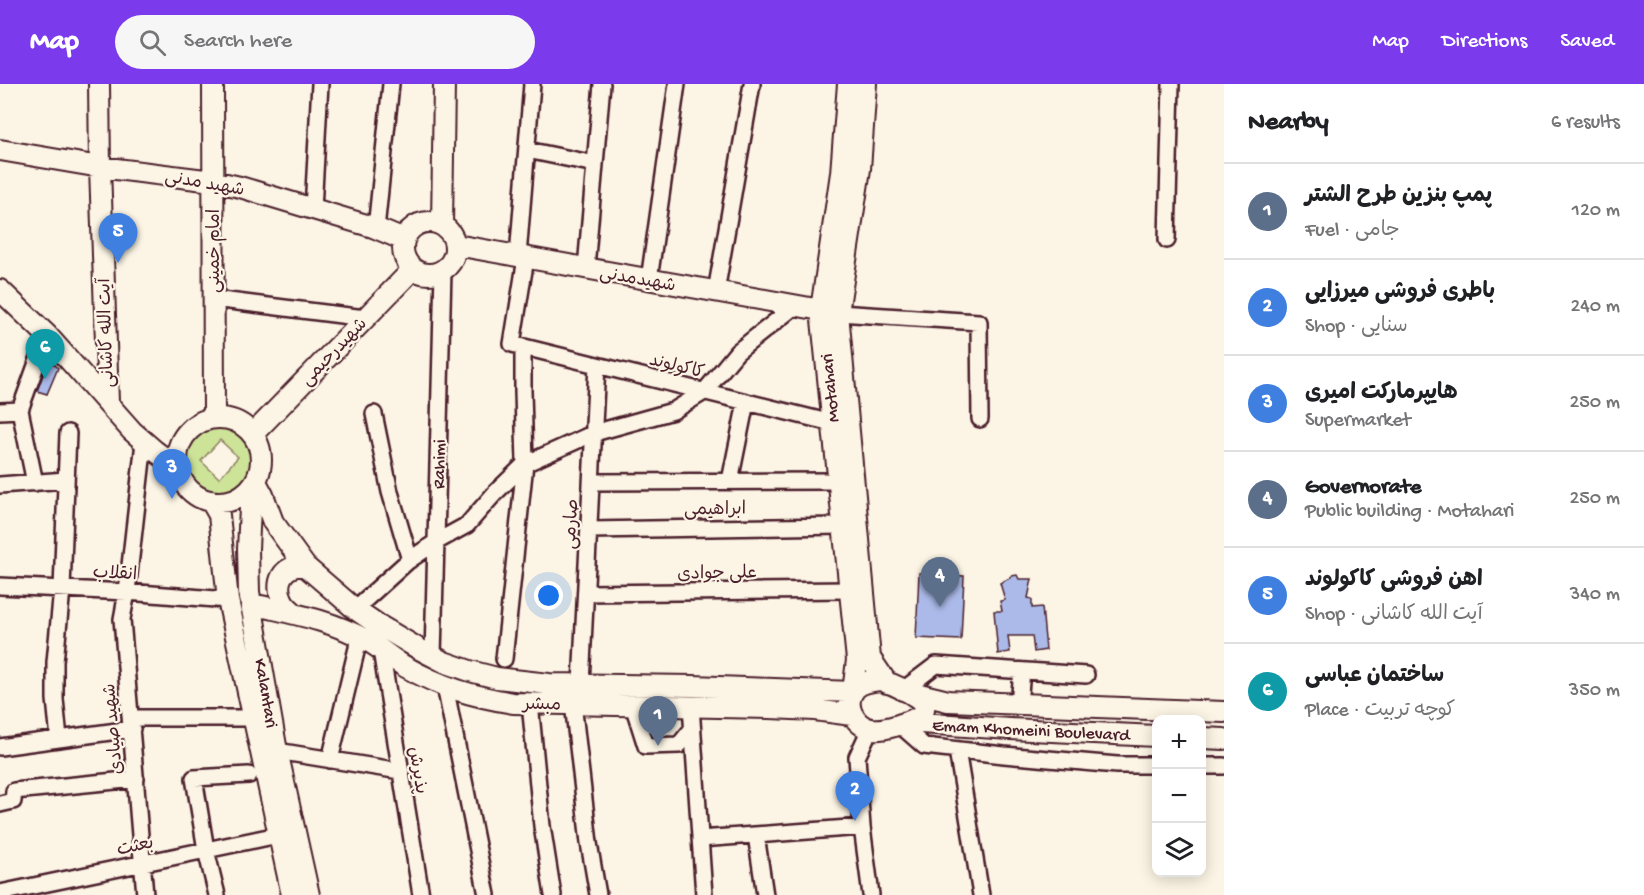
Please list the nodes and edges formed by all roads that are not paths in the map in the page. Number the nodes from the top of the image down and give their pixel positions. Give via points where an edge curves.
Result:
1 (99, 84) edge
2 (213, 84) edge
3 (320, 84) edge
4 (391, 84) edge
5 (444, 84) edge
6 (532, 84) edge
7 (602, 84) edge
8 (677, 84) edge
9 (752, 84) edge
10 (848, 84) edge
11 (866, 84) edge
12 (1171, 84) edge
13 (0, 150) edge
14 (527, 150) junction
15 (595, 164) junction
16 (100, 167) junction
17 (213, 181) junction
18 (313, 209) junction
19 (442, 225) junction
20 (376, 228) junction
21 (404, 240) junction
22 (1167, 240) dead end
23 (456, 245) junction
24 (522, 257) junction
25 (586, 268) junction
26 (413, 269) junction
27 (443, 271) junction
28 (649, 280) junction
29 (0, 290) edge
30 (716, 292) junction
31 (213, 299) junction
32 (795, 306) junction
33 (829, 312) junction
34 (366, 318) junction
35 (47, 335) junction
36 (518, 345) junction
37 (597, 365) junction
38 (704, 392) junction
39 (108, 402) junction
40 (746, 402) junction
41 (20, 410) junction
42 (0, 411) edge
43 (374, 414) dead end
44 (213, 418) junction
45 (980, 419) dead end
46 (832, 423) junction
47 (68, 433) dead end
48 (594, 433) junction
49 (253, 434) junction
50 (144, 442) junction
51 (525, 464) junction
52 (178, 468) junction
53 (66, 480) junction
54 (837, 481) junction
55 (591, 482) junction
56 (730, 482) junction
57 (35, 483) junction
58 (0, 485) edge
59 (253, 485) junction
60 (211, 501) junction
61 (842, 526) junction
62 (589, 530) junction
63 (436, 542) junction
64 (410, 560) junction
65 (305, 566) junction
66 (0, 586) edge
67 (62, 589) junction
68 (849, 590) junction
69 (127, 592) junction
70 (586, 592) junction
71 (228, 600) junction
72 (252, 604) junction
73 (355, 609) junction
74 (295, 614) junction
75 (358, 636) junction
76 (381, 650) junction
77 (433, 656) junction
78 (504, 659) dead end
79 (1022, 671) junction
80 (1086, 675) dead end
81 (581, 684) junction
82 (445, 686) junction
83 (895, 686) junction
84 (853, 692) junction
85 (530, 703) junction
86 (573, 703) junction
87 (1019, 704) junction
88 (633, 705) junction
89 (691, 706) junction
90 (1224, 712) edge
91 (852, 715) junction
92 (253, 718) junction
93 (902, 723) junction
94 (131, 724) junction
95 (692, 729) junction
96 (870, 729) junction
97 (1152, 736) edge
98 (1206, 738) edge
99 (59, 739) junction
100 (1224, 739) edge
101 (0, 747) edge
102 (957, 750) junction
103 (277, 751) junction
104 (330, 760) junction
105 (1152, 765) edge
106 (1206, 766) edge
107 (1224, 766) edge
108 (400, 771) junction
109 (249, 775) dead end
110 (136, 779) junction
111 (0, 804) edge
112 (862, 827) junction
113 (278, 835) junction
114 (756, 835) junction
115 (700, 839) junction
116 (206, 850) junction
117 (143, 863) junction
118 (10, 893) edge
119 (145, 895) edge
120 (217, 895) edge
121 (292, 895) edge
122 (309, 895) edge
123 (421, 895) edge
124 (487, 895) edge
125 (553, 895) edge
126 (598, 895) edge
127 (704, 895) edge
128 (765, 895) edge
129 (871, 895) edge
130 (981, 895) edge

1 - 16 main road, آیت الله کاشانی
2 - 17 main road, امام خمینی
3 - 18 street
4 - 20 street
5 - 19 main road
6 - 14 street
7 - 15 street
8 - 28 street
9 - 30 street
10 - 33 main road, Motahari
11 - 33 main road, Motahari via 860,169
12 - 22 street
13 - 16 main road, شهید مدنی
14 - 15 street
14 - 24 street
15 - 25 street
16 - 17 main road, شهید مدنی
16 - 39 main road, آیت الله کاشانی
17 - 18 main road, شهید مدنی
17 - 31 main road, امام خمینی
18 - 20 main road, شهید مدنی
19 - 21 main road via 419,223
19 - 23 main road
20 - 21 main road, شهید مدنی
21 - 26 main road via 404,256
23 - 24 main road, شهیدمدنی
23 - 27 main road via 453,260
24 - 25 main road, شهیدمدنی
24 - 36 street
25 - 28 main road, شهیدمدنی
26 - 27 main road via 427,274
26 - 34 main road, شهیدرحیمی
27 - 63 street, Rahimi
28 - 30 main road, شهیدمدنی
29 - 35 main road
30 - 32 main road, شهیدمدنی
31 - 34 street
31 - 44 main road, امام خمینی
32 - 33 main road, شهیدمدنی
32 - 38 street via 737,352
33 - 45 street via 979,322
33 - 46 main road, Motahari
33 - 83 main road, Motahari via 870,658
34 - 49 main road, شهیدرحیمی
35 - 39 main road
35 - 41 street
36 - 37 street, کاکولوند
36 - 51 street
37 - 38 street, کاکولوند
37 - 48 street, صارمی
38 - 40 street, کاکولوند
38 - 48 street via 673,411
39 - 50 main road
40 - 46 street, کاکولوند
40 - 56 street
41 - 42 street
41 - 57 street
43 - 64 street via 390,492
44 - 49 main road via 228,418
44 - 52 main road via 189,430 177,454
46 - 54 main road, Motahari
47 - 53 street
48 - 51 street
48 - 55 street, صارمی
49 - 59 main road via 262,457 261,470
50 - 52 main road
50 - 69 street, شهید صیادی
51 - 63 street via 467,525
51 - 78 street
52 - 60 main road via 189,489
53 - 57 street
53 - 67 street
54 - 56 street
54 - 61 main road, Motahari
55 - 56 street
55 - 62 street, صارمی
57 - 58 street
59 - 60 main road via 233,500
59 - 65 main road via 263,495 273,522
59 - 72 main road, Kalantari via 248,549
60 - 71 main road, Kalantari via 219,515
61 - 62 street, ابراهیمی
61 - 68 main road, Motahari
62 - 70 street, صارمی
63 - 64 street
63 - 77 street, Rahimi
64 - 73 street
65 - 73 main road
65 - 74 main road via 290,568 279,584 285,604
66 - 67 street, انقلاب
67 - 69 street, انقلاب
67 - 99 street via 55,662
68 - 70 street, علی جوادی
68 - 84 main road, Motahari via 857,660
69 - 71 street, انقلاب
69 - 94 street, شهید صیادی via 122,620
70 - 81 street, صارمی
71 - 92 main road, Kalantari
72 - 74 main road, مبشر
72 - 103 main road, Kalantari
73 - 77 main road
74 - 75 main road, مبشر
75 - 76 main road, مبشر
75 - 104 street
76 - 82 main road, مبشر via 403,666
76 - 108 street, پذیرش
77 - 81 main road via 497,678
79 - 80 street
79 - 83 street via 936,665
79 - 87 street
81 - 84 main road
82 - 85 main road, مبشر via 479,698
82 - 124 street
83 - 84 main road via 880,680 868,681
83 - 87 main road, Emam Khomeini Boulevard via 948,701
83 - 93 main road via 924,705 921,716
84 - 91 main road via 849,703
85 - 86 main road, مبشر
85 - 125 street
86 - 88 main road, مبشر
86 - 126 street
87 - 90 main road, Emam Khomeini Boulevard
88 - 89 main road, مبشر
88 - 95 street via 646,746 679,745
89 - 91 main road, مبشر
89 - 95 street
91 - 96 main road
92 - 94 street
92 - 113 main road, Kalantari
93 - 96 main road
93 - 97 main road, Emam Khomeini Boulevard
93 - 102 street via 924,747
94 - 99 street
94 - 110 street, شهید صیادی
95 - 115 street
96 - 112 street via 857,757
98 - 100 main road
99 - 101 street
102 - 105 street
102 - 130 street
103 - 104 street
103 - 122 main road, Kalantari
104 - 108 street
106 - 107 street
108 - 123 street, پذیرش
109 - 116 street via 194,778
110 - 111 street via 14,791 13,801
110 - 117 street, شهید صیادی
112 - 114 street
112 - 129 street
113 - 116 street, بعثت
113 - 121 main road, Kalantari
114 - 115 street
114 - 128 street
115 - 127 street
116 - 117 street, بعثت
116 - 120 street
117 - 118 street, بعثت
117 - 119 street, شهید صیادی

